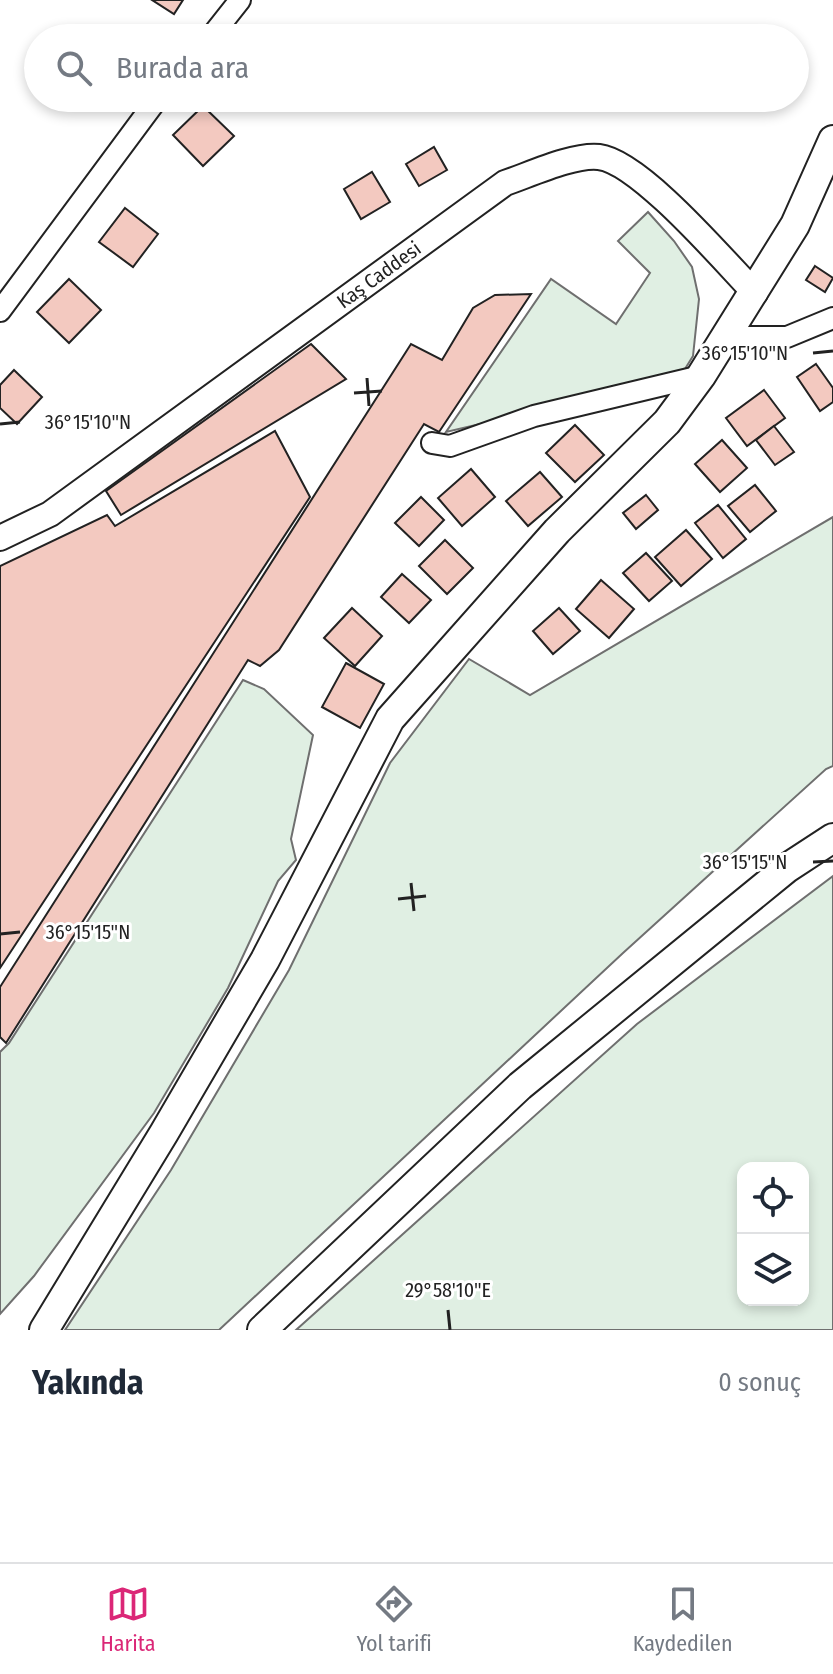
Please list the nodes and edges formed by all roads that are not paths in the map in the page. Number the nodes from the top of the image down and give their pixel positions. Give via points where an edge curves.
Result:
1 (240, 0) edge
2 (221, 24) edge
3 (148, 112) edge
4 (833, 140) edge
5 (755, 293) junction
6 (0, 311) edge
7 (833, 318) edge
8 (724, 337) junction
9 (701, 376) junction
10 (432, 443) dead end
11 (0, 538) edge
12 (833, 838) edge
13 (44, 1330) edge
14 (262, 1330) edge

1 - 2 street
3 - 6 street
4 - 5 main road via 795,225
5 - 8 main road
5 - 11 street, Kaş Caddesi via 639,175 600,157 564,162 505,183 50,514
7 - 8 street via 787,337
8 - 9 main road
9 - 10 street via 534,416 450,446
9 - 13 main road via 667,422 557,531 390,719 265,960
12 - 14 main road via 787,868 520,1086

